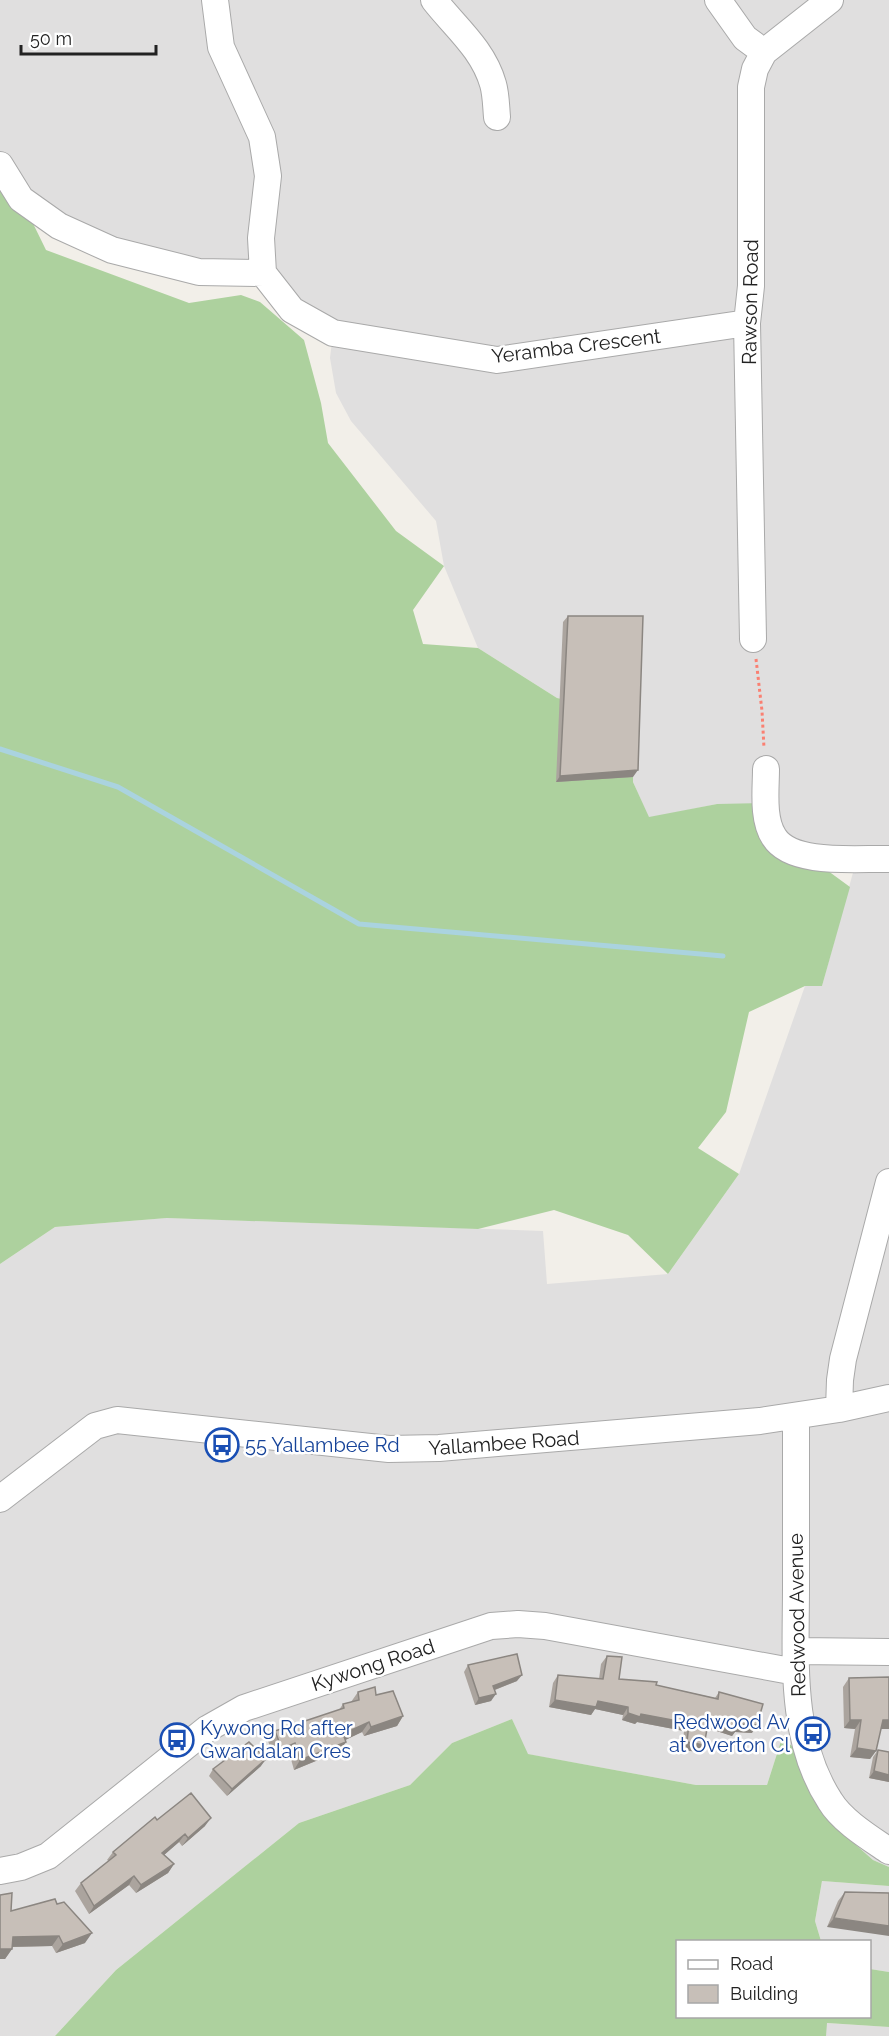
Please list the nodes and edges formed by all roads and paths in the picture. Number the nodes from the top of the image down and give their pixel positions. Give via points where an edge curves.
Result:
1 (215, 0) edge
2 (434, 0) edge
3 (718, 0) edge
4 (830, 0) edge
5 (764, 52) junction
6 (497, 117) dead end
7 (0, 165) edge
8 (263, 273) junction
9 (747, 322) junction
10 (753, 639) joint
11 (766, 769) joint
12 (889, 859) edge
13 (889, 1182) edge
14 (889, 1398) edge
15 (839, 1409) junction
16 (796, 1417) junction
17 (0, 1499) edge
18 (889, 1652) edge
19 (796, 1661) junction
20 (889, 1851) edge
21 (0, 1871) edge

1 - 8 street via 221,47 262,137 268,176 261,238
2 - 6 street via 486,65 494,85
3 - 5 street via 745,38
4 - 5 street, Rawson Road
5 - 9 street, Rawson Road via 751,87 751,286
7 - 8 street via 21,199 59,226 112,250 199,272
8 - 9 street, Yeramba Crescent via 292,310 333,333 496,360
9 - 10 street, Rawson Road
10 - 11 path
11 - 12 street via 765,803 774,837 784,848 809,857
13 - 15 street via 843,1359
14 - 15 street, Yallambee Road
15 - 16 street, Yallambee Road
16 - 17 street, Yallambee Road via 414,1449 117,1420 95,1426
16 - 19 street, Redwood Avenue
18 - 19 street, Kywong Road
19 - 20 street, Redwood Avenue via 802,1725 817,1777 831,1803 855,1827
19 - 21 street, Kywong Road via 545,1626 491,1626 244,1708 207,1730 48,1856

